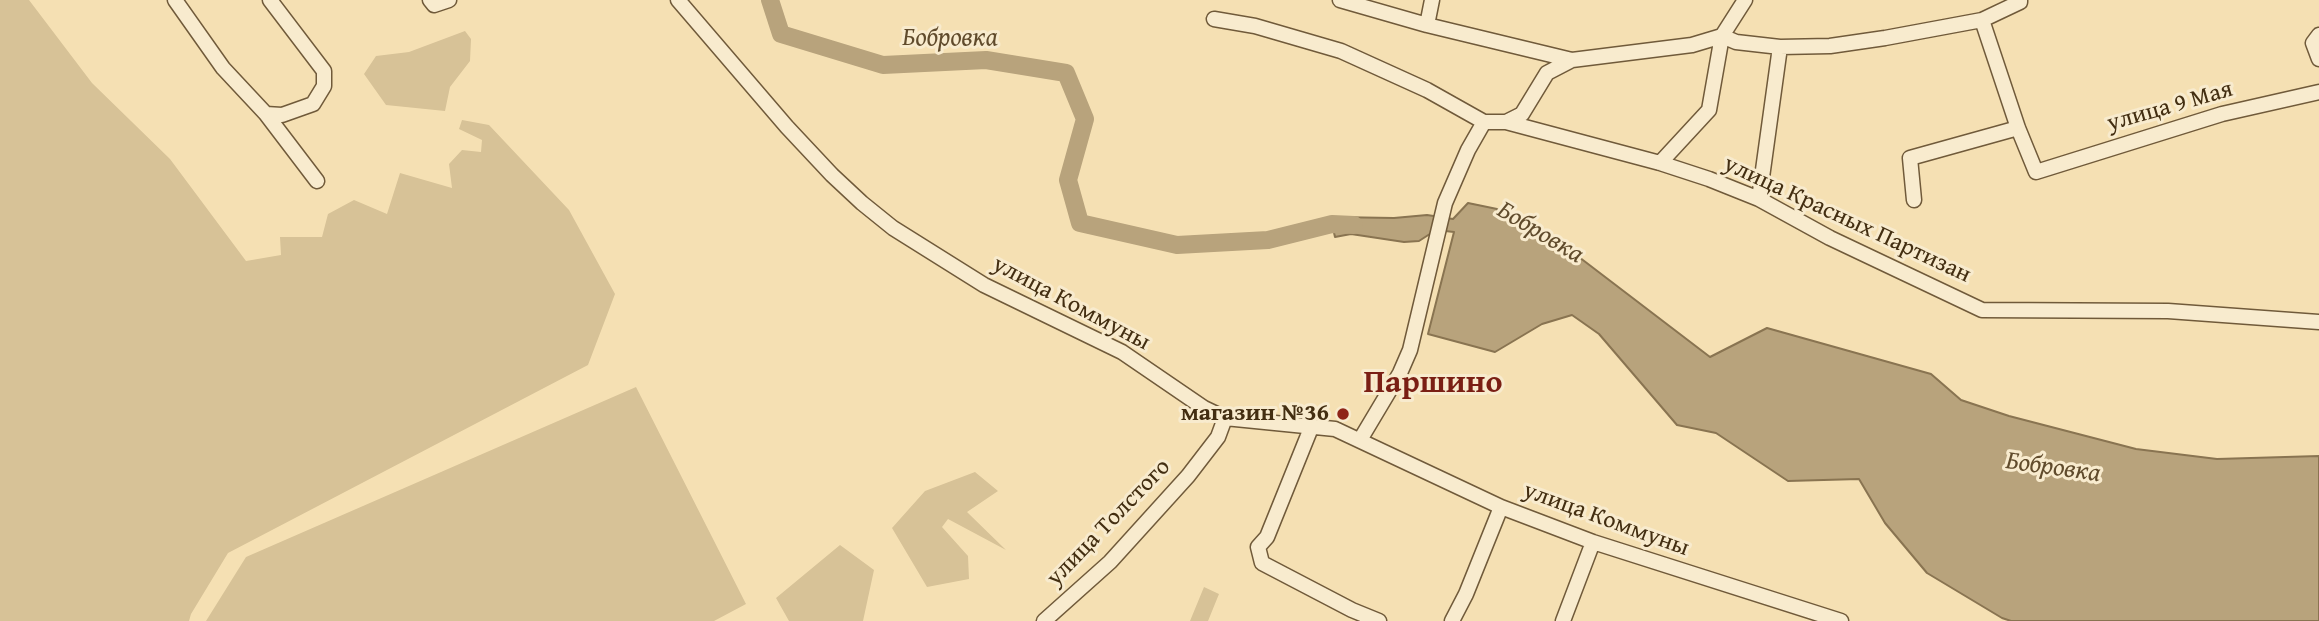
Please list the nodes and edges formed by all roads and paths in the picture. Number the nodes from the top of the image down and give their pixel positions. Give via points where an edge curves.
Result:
1 (175, 0) edge
2 (270, 0) edge
3 (449, 0) edge
4 (678, 0) edge
5 (1340, 0) edge
6 (1432, 0) edge
7 (1745, 0) edge
8 (2020, 0) edge
9 (432, 3) edge
10 (1214, 19) dead end
11 (1982, 20) junction
12 (1427, 25) junction
13 (2319, 35) edge
14 (1722, 36) junction
15 (1780, 47) junction
16 (2319, 59) edge
17 (1572, 60) junction
18 (2319, 92) edge
19 (266, 114) junction
20 (1484, 121) junction
21 (1506, 122) junction
22 (2018, 128) junction
23 (1660, 163) junction
24 (317, 181) dead end
25 (1759, 199) junction
26 (1914, 200) dead end
27 (2319, 322) edge
28 (1225, 418) junction
29 (1311, 428) junction
30 (1360, 440) junction
31 (1502, 507) junction
32 (1593, 542) junction
33 (1044, 621) edge
34 (1379, 621) edge
35 (1452, 621) edge
36 (1563, 621) edge
37 (1841, 621) edge

1 - 19 street via 223,68
2 - 19 street via 324,71 324,86 313,104 282,115
3 - 9 street
4 - 28 street, улица Коммуны via 823,165 893,228 984,285 1122,352
5 - 12 street
6 - 12 street
7 - 14 street
8 - 11 street
10 - 20 street, улица Красных Партизан via 1340,51
11 - 15 street via 1830,46
11 - 22 street
12 - 17 street
13 - 16 street via 2313,43
14 - 15 street via 1736,43
14 - 17 street via 1692,45
14 - 23 street via 1709,110
15 - 25 street
17 - 21 street via 1547,73 1522,114
18 - 22 street, улица 9 Мая via 2222,114 2036,172
19 - 24 street
20 - 21 street, улица Красных Партизан
20 - 30 street via 1445,203 1410,350
21 - 23 street, улица Красных Партизан
22 - 26 street via 1910,159
23 - 25 street, улица Красных Партизан
25 - 27 street, улица Красных Партизан via 1982,310 2168,311
28 - 29 street, улица Коммуны
28 - 33 street, улица Толстого via 1218,437 1188,476 1110,562
29 - 30 street, улица Коммуны via 1335,429
29 - 34 street via 1267,537 1258,547 1262,563
30 - 31 street, улица Коммуны
31 - 32 street, улица Коммуны
31 - 35 street
32 - 36 street
32 - 37 street, улица Коммуны

